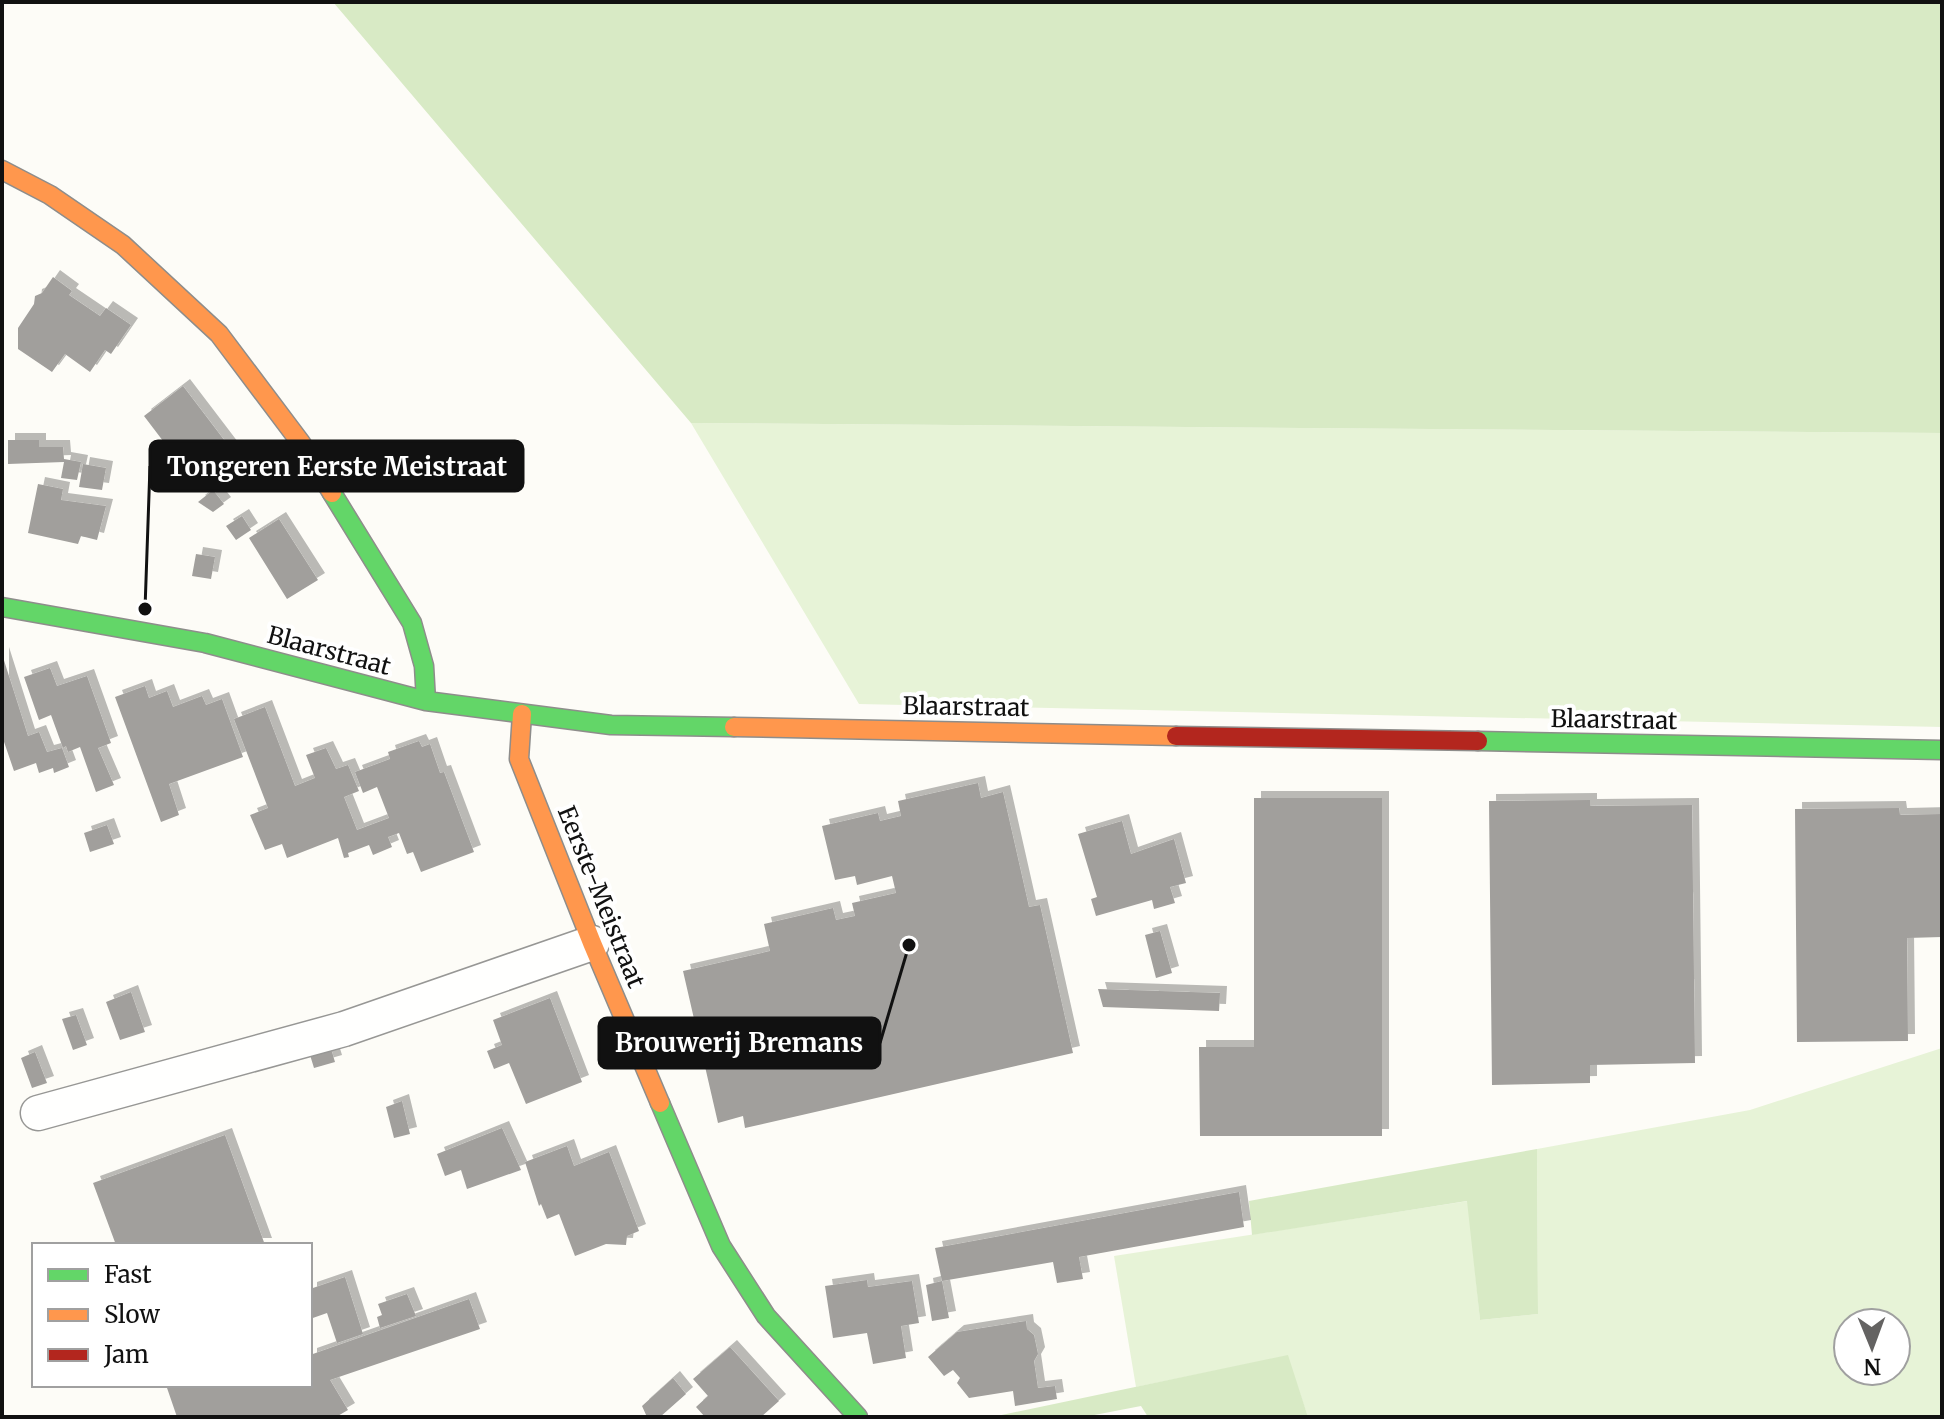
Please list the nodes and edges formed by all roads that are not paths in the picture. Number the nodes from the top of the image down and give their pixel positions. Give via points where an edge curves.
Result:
1 (2, 170) edge
2 (2, 607) edge
3 (426, 701) junction
4 (522, 714) junction
5 (1942, 750) edge
6 (592, 943) junction
7 (38, 1113) dead end
8 (858, 1417) edge

1 - 3 street via 50,195 123,245 219,334 301,443 412,623 424,666
2 - 3 street, Blaarstraat via 205,643
3 - 4 street, Blaarstraat
4 - 5 street, Blaarstraat via 611,725
4 - 6 street, Eerste-Meistraat via 519,759
6 - 7 street via 344,1029
6 - 8 street, Eerste-Meistraat via 721,1246 766,1316

